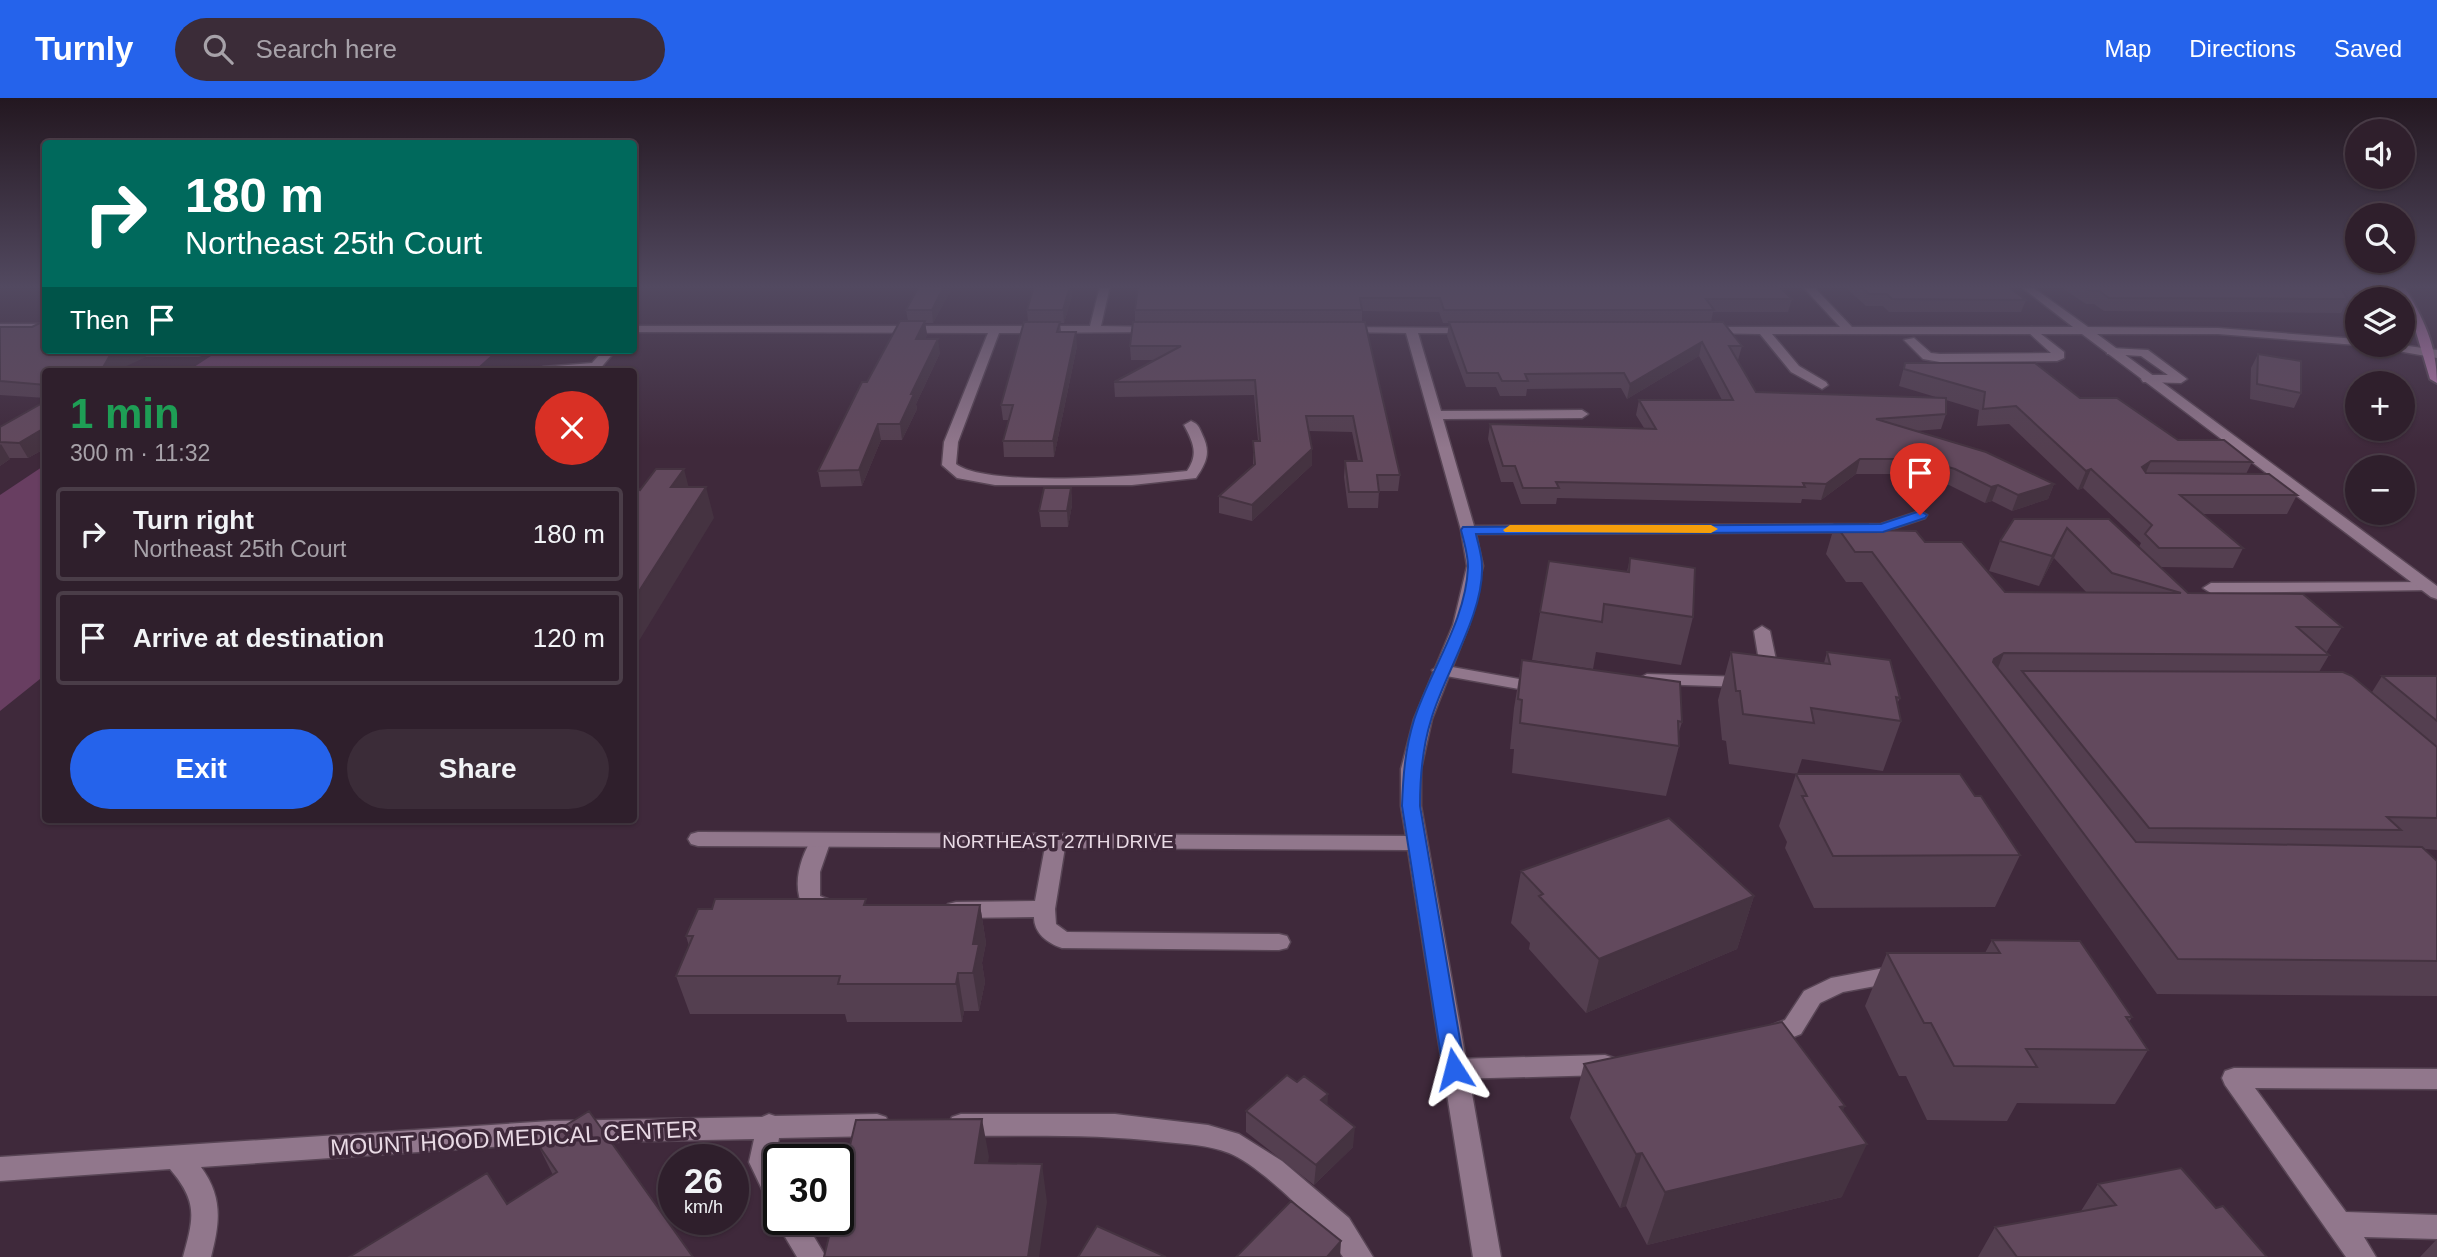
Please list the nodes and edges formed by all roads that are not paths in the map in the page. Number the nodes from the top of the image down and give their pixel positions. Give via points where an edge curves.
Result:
1 (991, 340) edge
2 (1414, 340) edge
3 (1771, 340) edge
4 (1910, 340) dead end
5 (2043, 340) edge
6 (2097, 340) edge
7 (2415, 350) edge
8 (2111, 352) junction
9 (2433, 353) edge
10 (606, 354) edge
11 (594, 368) edge
12 (2147, 379) junction
13 (2437, 379) edge
14 (1822, 385) dead end
15 (1582, 414) dead end
16 (1434, 415) junction
17 (1191, 425) dead end
18 (2265, 486) edge
19 (2292, 487) junction
20 (1920, 515) dead end
21 (1468, 530) junction
22 (2211, 587) dead end
23 (2432, 591) edge
24 (1762, 631) dead end
25 (1441, 670) junction
26 (1560, 691) edge
27 (1638, 705) edge
28 (698, 839) dead end
29 (821, 840) junction
30 (1056, 841) junction
31 (1417, 843) junction
32 (1044, 909) junction
33 (935, 910) edge
34 (854, 911) edge
35 (1279, 942) dead end
36 (1917, 974) edge
37 (1748, 1045) edge
38 (1630, 1064) edge
39 (1454, 1069) junction
40 (2437, 1079) edge
41 (769, 1125) junction
42 (896, 1125) edge
43 (936, 1125) edge
44 (766, 1144) edge
45 (178, 1159) junction
46 (0, 1169) edge
47 (2338, 1224) junction
48 (2437, 1227) edge
49 (798, 1235) edge
50 (197, 1257) edge
51 (812, 1257) edge
52 (1359, 1257) edge
53 (1487, 1257) edge
54 (2362, 1257) edge

1 - 17 street via 951,442 949,465 962,475 995,481 1162,480 1191,475 1202,462 1202,448
2 - 16 street
3 - 14 street via 1794,369
4 - 5 street via 1927,356 1940,358 2060,355
6 - 8 street
7 - 9 street
8 - 12 street
8 - 12 street via 2144,352 2181,379
9 - 13 highway
10 - 11 street
12 - 19 street
15 - 16 street
16 - 21 street
18 - 19 street
19 - 23 street
20 - 21 street via 1883,528
21 - 25 street via 1475,566 1472,589
22 - 23 street
24 - 27 street via 1772,683 1647,679
25 - 26 street
25 - 31 street via 1411,769
28 - 29 street, NORTHEAST 27TH DRIVE
29 - 30 street, NORTHEAST 27TH DRIVE
29 - 34 street via 806,892 812,904
30 - 31 street, NORTHEAST 27TH DRIVE
30 - 32 street
31 - 39 street
32 - 33 street
32 - 35 street via 1045,928 1062,940
36 - 37 street via 1839,984 1812,997 1794,1027
38 - 39 street
39 - 53 street
40 - 47 street via 2234,1078
41 - 42 street, MOUNT HOOD MEDICAL CENTER
41 - 44 street
41 - 45 street, MOUNT HOOD MEDICAL CENTER via 551,1132
43 - 52 street via 1115,1125 1208,1136 1239,1145 1339,1227
45 - 46 street, MOUNT HOOD MEDICAL CENTER
45 - 50 street via 200,1183 208,1217
47 - 48 street
47 - 54 street
49 - 51 street

